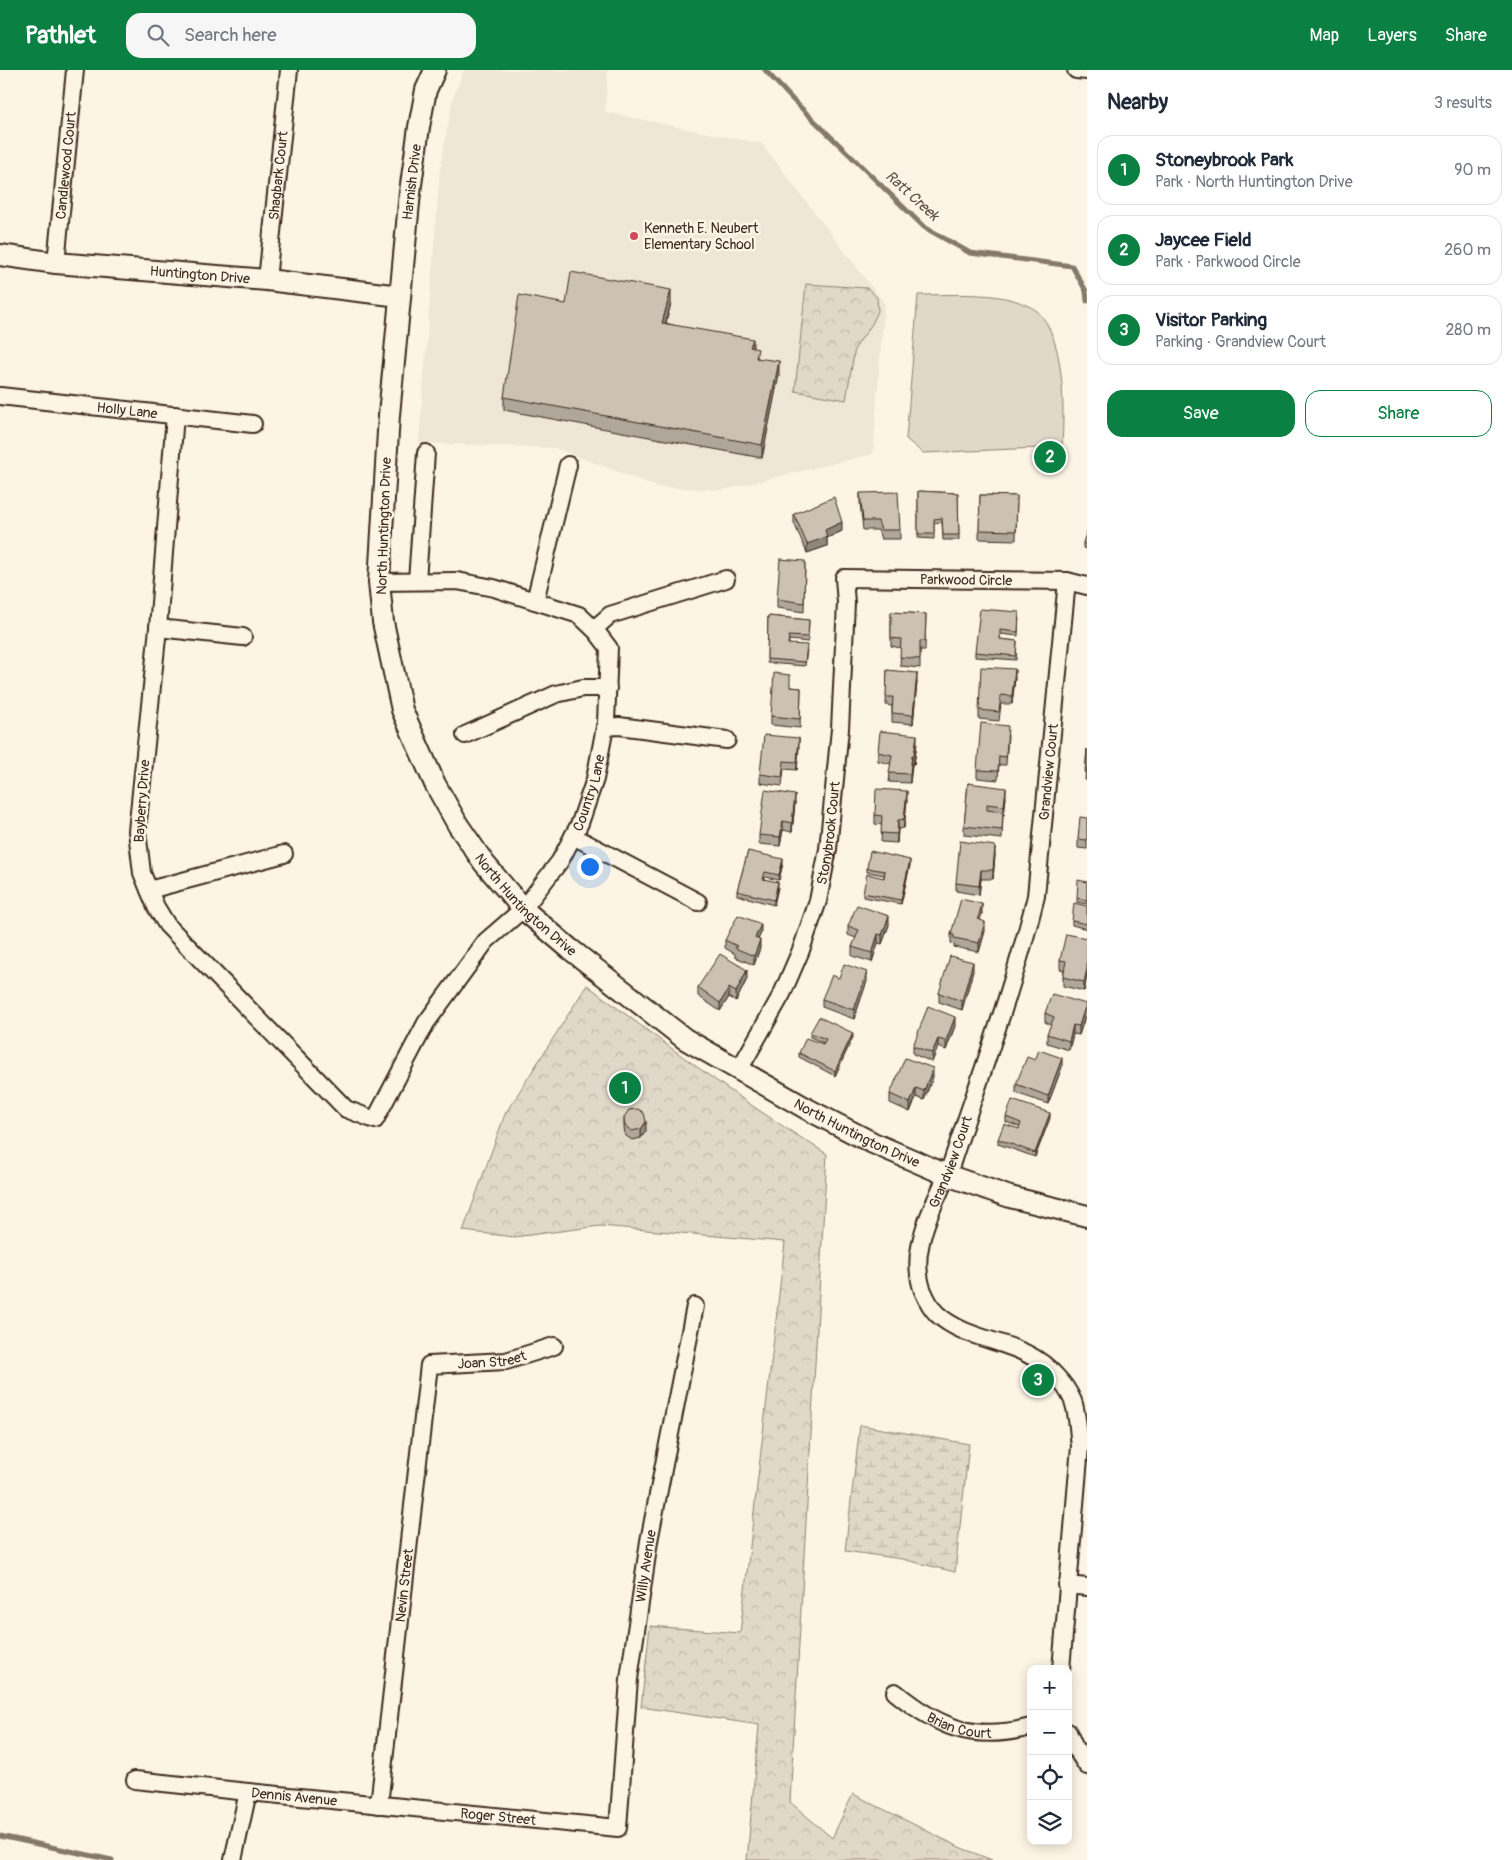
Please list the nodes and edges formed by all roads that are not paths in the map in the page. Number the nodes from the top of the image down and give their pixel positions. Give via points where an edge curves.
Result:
1 (75, 70) edge
2 (289, 70) edge
3 (435, 70) edge
4 (1076, 70) edge
5 (1087, 71) edge
6 (0, 255) edge
7 (56, 263) junction
8 (267, 280) junction
9 (400, 296) junction
10 (0, 396) edge
11 (174, 415) junction
12 (253, 424) dead end
13 (426, 453) dead end
14 (568, 465) dead end
15 (844, 578) joint
16 (726, 579) dead end
17 (418, 581) junction
18 (1067, 581) junction
19 (379, 582) junction
20 (1087, 586) edge
21 (535, 601) junction
22 (158, 628) junction
23 (594, 629) junction
24 (243, 637) dead end
25 (608, 688) junction
26 (605, 727) junction
27 (465, 735) dead end
28 (727, 740) dead end
29 (573, 836) junction
30 (284, 854) dead end
31 (149, 890) junction
32 (698, 902) dead end
33 (523, 909) junction
34 (739, 1070) junction
35 (375, 1120) joint
36 (947, 1175) junction
37 (1087, 1216) edge
38 (696, 1306) dead end
39 (554, 1346) dead end
40 (429, 1365) joint
41 (1067, 1586) junction
42 (1087, 1587) edge
43 (1061, 1665) edge
44 (895, 1692) dead end
45 (1027, 1728) edge
46 (1072, 1741) edge
47 (1087, 1766) edge
48 (135, 1780) dead end
49 (248, 1792) junction
50 (378, 1805) junction
51 (618, 1828) joint
52 (233, 1860) edge

1 - 7 street, Candlewood Court
2 - 8 street, Shagbark Court
3 - 9 street, Harnish Drive via 426,90 419,127
4 - 5 street
6 - 7 street, Huntington Drive
7 - 8 street, Huntington Drive
8 - 9 street, Huntington Drive
9 - 19 street, North Huntington Drive
10 - 11 street, Holly Lane
11 - 12 street, Holly Lane
11 - 22 street, Bayberry Drive
13 - 17 street
14 - 21 street
15 - 18 street, Parkwood Circle
15 - 34 street, Stonybrook Court via 846,603 840,729 828,849 818,901 782,994
16 - 23 street via 610,615
17 - 19 street, Country Lane
17 - 21 street, Country Lane via 457,581
18 - 20 street, Parkwood Circle
18 - 36 street, Grandview Court via 1036,896 1024,946
19 - 33 street, North Huntington Drive via 383,622 402,710 435,784 458,825 484,863
21 - 23 street, Country Lane via 579,615
22 - 24 street
22 - 31 street, Bayberry Drive via 137,831 142,873
23 - 25 street, Country Lane via 608,648
25 - 26 street, Country Lane
25 - 27 street via 583,688 556,694
26 - 28 street
26 - 29 street, Country Lane via 595,779
29 - 32 street
29 - 33 street, Country Lane via 560,860
30 - 31 street
31 - 35 street, Bayberry Drive via 167,925 346,1109
33 - 34 street, North Huntington Drive via 685,1039
33 - 35 street, Country Lane via 486,941 442,999
34 - 36 street, North Huntington Drive via 873,1143
36 - 37 street, North Huntington Drive via 1010,1197
36 - 41 street, Grandview Court via 920,1247 919,1271 923,1290 937,1313 959,1328 1037,1358 1063,1384 1077,1414 1080,1446
38 - 51 street, Willy Avenue via 649,1540 629,1679
39 - 40 street, Joan Street via 506,1361
40 - 50 street, Nevin Street
41 - 42 street
41 - 43 street, Grandview Court
44 - 45 street, Brian Court via 939,1722 976,1733 1000,1734
46 - 47 street
48 - 49 street
49 - 50 street, Dennis Avenue
49 - 52 street, Dennis Avenue
50 - 51 street, Roger Street

